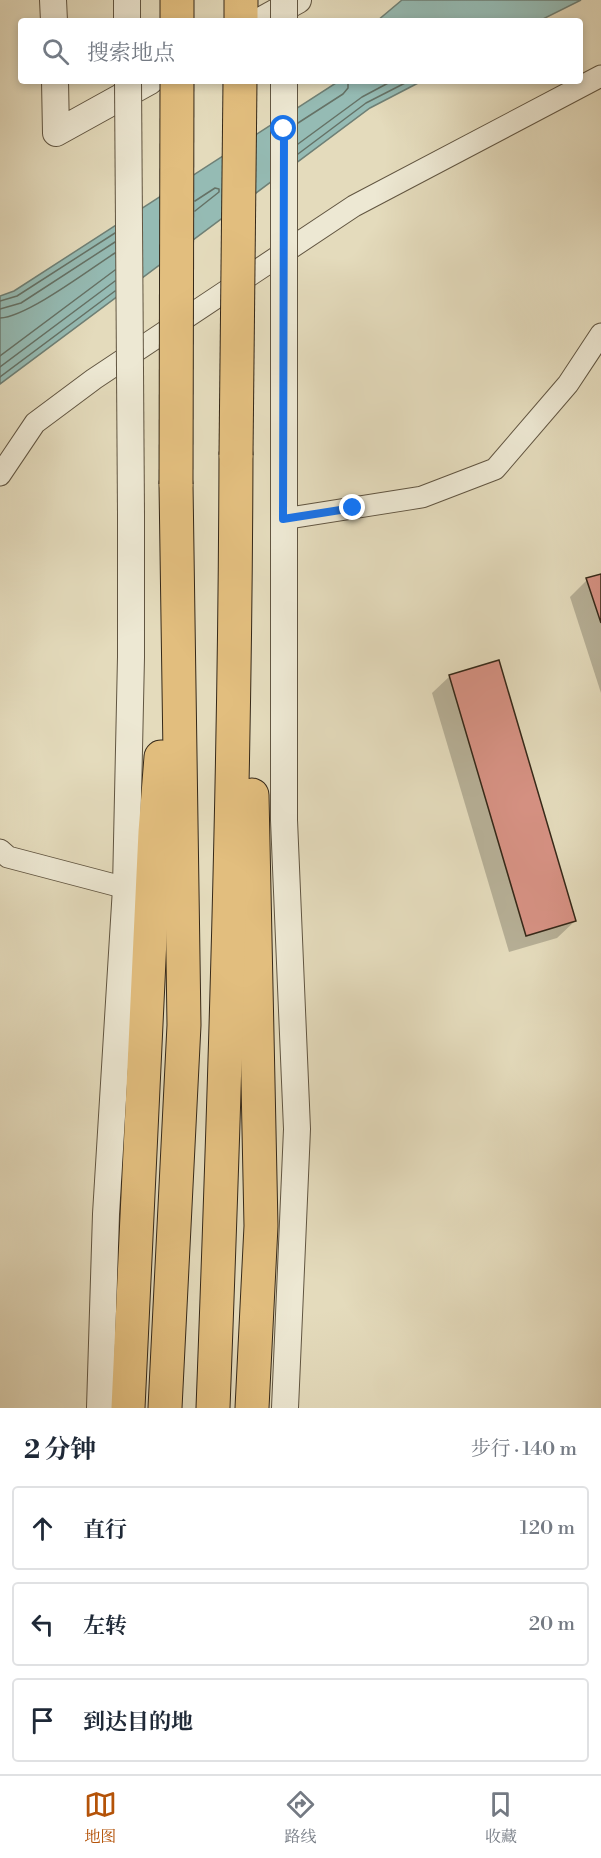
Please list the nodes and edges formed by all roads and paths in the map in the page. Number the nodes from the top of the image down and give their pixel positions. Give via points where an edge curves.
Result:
1 (53, 0) edge
2 (127, 0) edge
3 (177, 0) edge
4 (241, 0) edge
5 (284, 0) edge
6 (298, 0) edge
7 (54, 18) edge
8 (128, 18) edge
9 (177, 18) edge
10 (241, 18) edge
11 (265, 18) edge
12 (284, 18) edge
13 (601, 76) edge
14 (55, 84) edge
15 (128, 84) edge
16 (145, 84) edge
17 (177, 84) edge
18 (240, 84) edge
19 (284, 84) edge
20 (601, 334) edge
21 (0, 475) edge
22 (283, 519) junction
23 (178, 570) junction
24 (236, 572) junction
25 (0, 850) edge
26 (126, 888) junction
27 (100, 1408) edge
28 (128, 1408) edge
29 (165, 1408) edge
30 (213, 1408) edge
31 (252, 1408) edge
32 (285, 1408) edge

1 - 7 street
2 - 8 street
3 - 9 highway
4 - 10 highway
5 - 12 street, bridge
6 - 11 street
13 - 21 street via 354,206 94,379 35,423
14 - 16 street via 56,133
15 - 26 street, bridge via 131,657
17 - 23 highway, bridge
18 - 24 highway, bridge
19 - 22 street, bridge
20 - 22 street via 568,384 495,469 422,497
22 - 32 street via 284,820 297,1129
23 - 28 highway via 155,832
23 - 29 highway via 184,1026
24 - 30 highway via 227,1027
24 - 31 highway via 255,893 261,1226
25 - 26 street via 8,857
26 - 27 street via 106,1214

